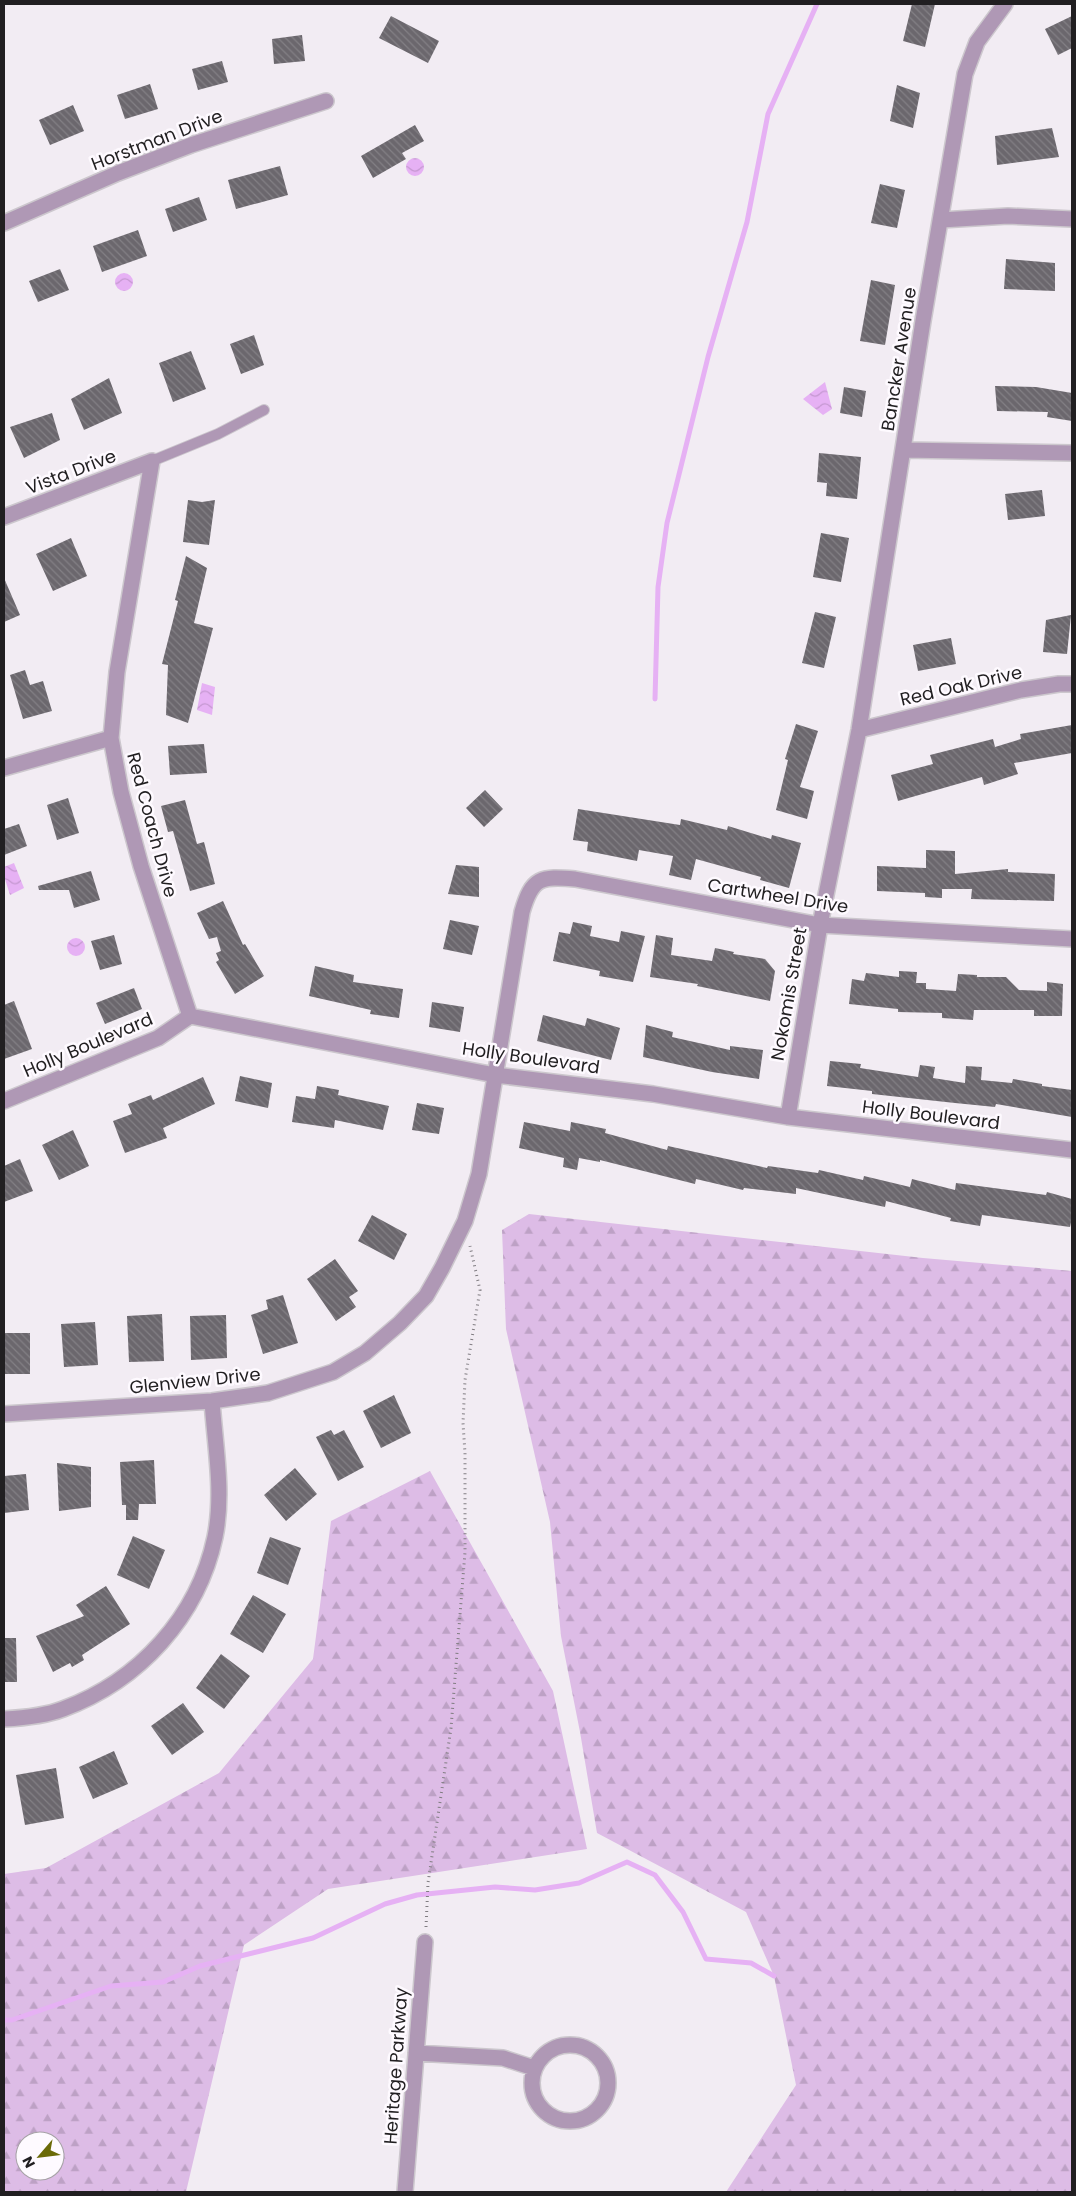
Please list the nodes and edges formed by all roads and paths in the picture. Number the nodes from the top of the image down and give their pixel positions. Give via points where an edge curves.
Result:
1 (1005, 4) edge
2 (326, 101) dead end
3 (1072, 219) edge
4 (941, 220) junction
5 (4, 223) edge
6 (264, 410) dead end
7 (904, 450) junction
8 (1072, 453) edge
9 (152, 461) junction
10 (4, 517) edge
11 (1072, 684) edge
12 (859, 730) junction
13 (111, 738) junction
14 (4, 768) edge
15 (540, 880) joint
16 (820, 925) junction
17 (1072, 939) edge
18 (190, 1016) junction
19 (495, 1074) junction
20 (4, 1101) edge
21 (788, 1117) junction
22 (1072, 1150) edge
23 (465, 1221) junction
24 (212, 1401) junction
25 (4, 1414) edge
26 (4, 1719) edge
27 (425, 1942) joint
28 (416, 2053) junction
29 (534, 2068) junction
30 (405, 2192) edge

1 - 4 street, Bancker Avenue via 977,42 965,74
2 - 5 street, Horstman Drive via 192,145
3 - 4 street via 1008,216
4 - 7 street, Bancker Avenue
6 - 9 lane via 218,434
7 - 8 street
7 - 12 street, Bancker Avenue
9 - 10 street, Vista Drive
9 - 13 street, Red Coach Drive via 118,672
11 - 12 street, Red Oak Drive via 1022,690
12 - 16 street, Nokomis Street
13 - 14 street
13 - 18 street, Red Coach Drive via 121,792 141,866
15 - 16 street, Cartwheel Drive via 575,879
15 - 19 street, Glenview Drive via 528,891 522,912
16 - 17 street, Cartwheel Drive
16 - 21 street, Nokomis Street
18 - 19 street, Holly Boulevard
18 - 20 street, Holly Boulevard via 158,1038
19 - 21 street, Holly Boulevard via 682,1098
19 - 23 street, Glenview Drive via 478,1174
21 - 22 street, Holly Boulevard
23 - 24 street, Glenview Drive via 426,1296 365,1353 333,1372 268,1393
23 - 27 path via 480,1290 465,1380 465,1552 451,1728 428,1883
24 - 25 street, Glenview Drive
24 - 26 street via 219,1497 215,1537 205,1571 173,1631 149,1657 93,1696 62,1710
27 - 28 street, Heritage Parkway
28 - 29 street via 503,2058
28 - 30 street, Heritage Parkway
29 - 29 street via 532,2092 537,2103 555,2119 573,2121 590,2116 606,2096 606,2071 590,2050 564,2045 552,2049

